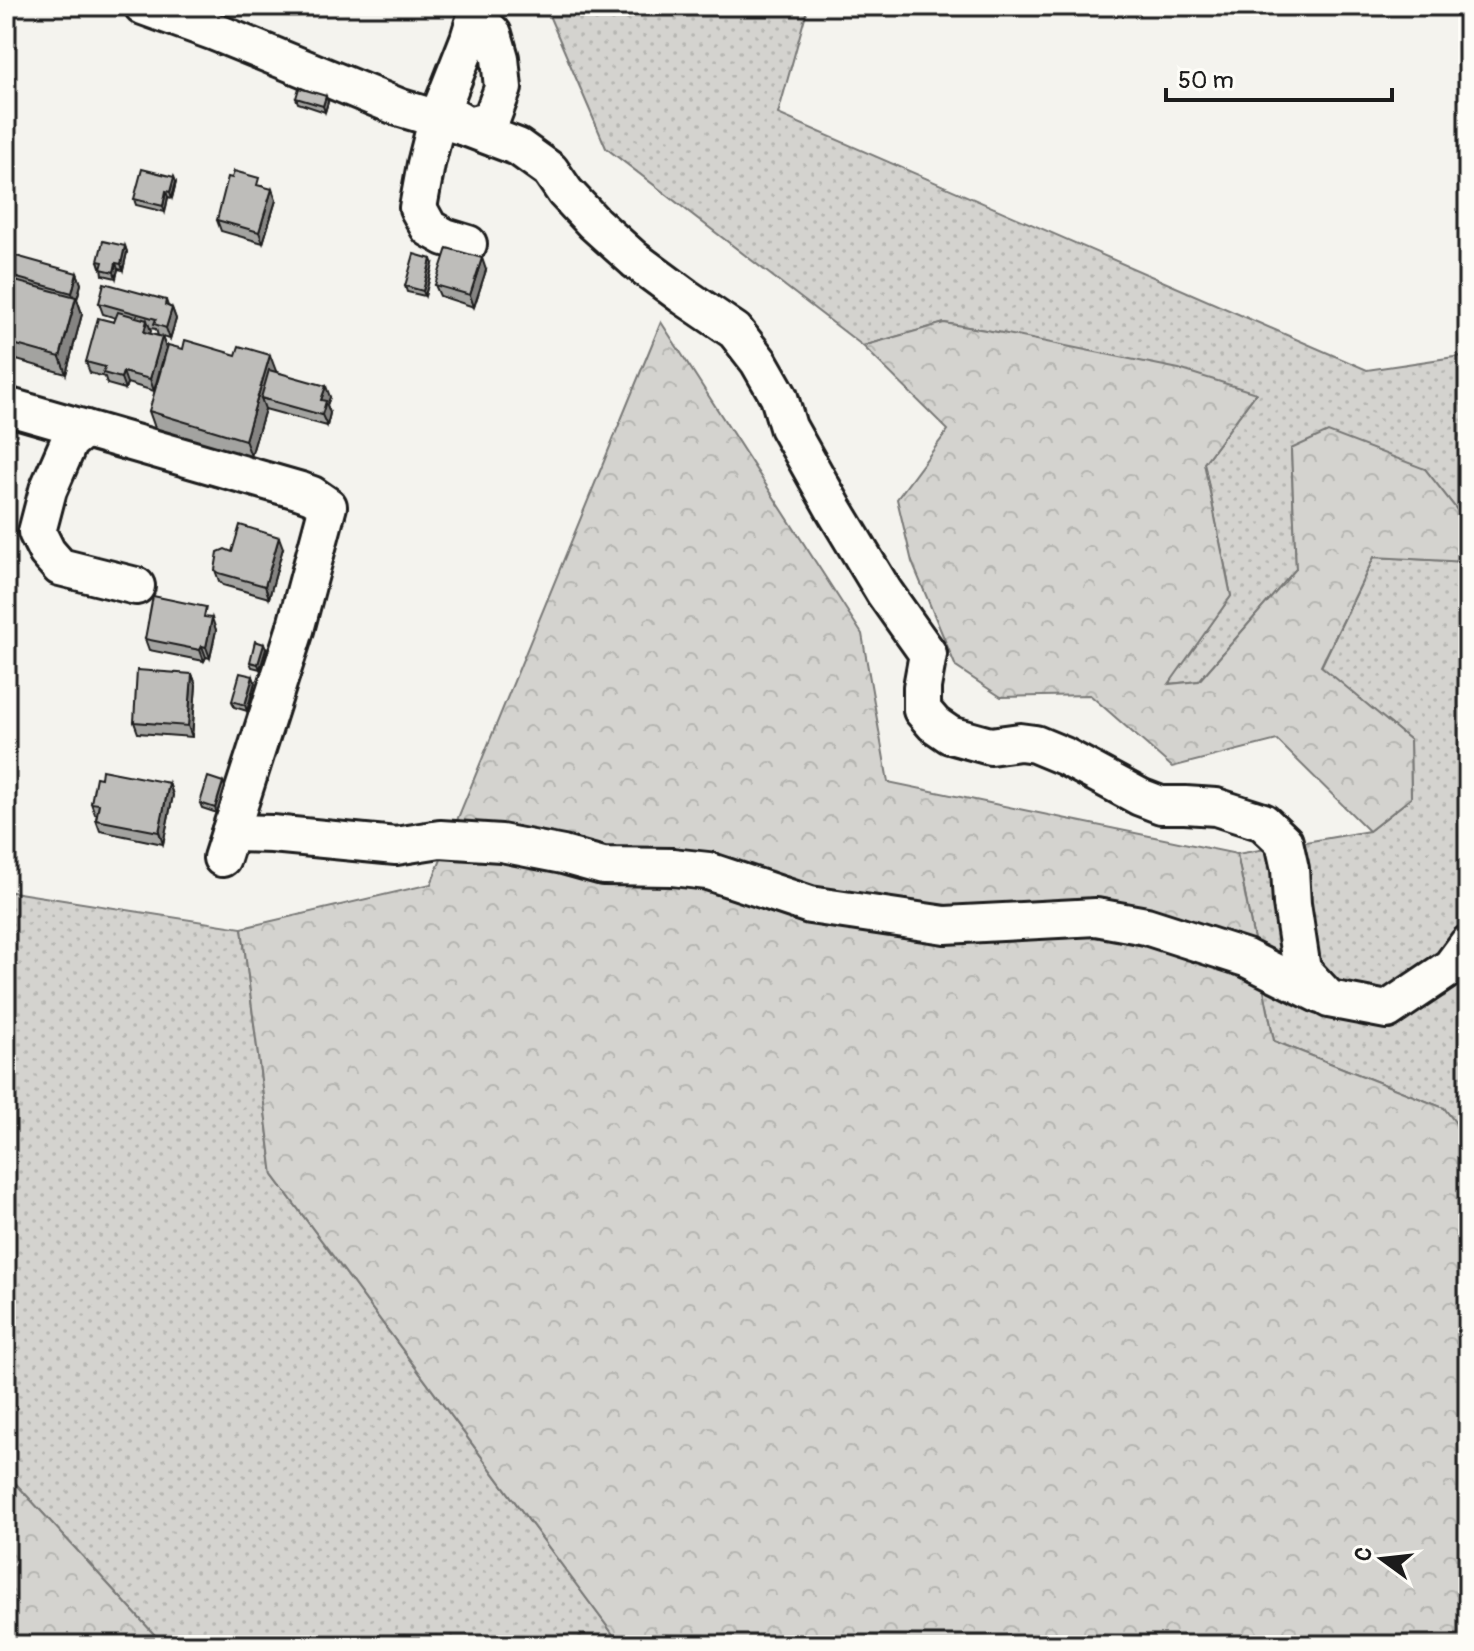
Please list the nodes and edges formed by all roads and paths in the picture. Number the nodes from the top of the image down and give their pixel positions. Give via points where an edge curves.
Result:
1 (143, 6) edge
2 (478, 11) edge
3 (451, 112) junction
4 (468, 244) dead end
5 (6, 406) edge
6 (85, 429) junction
7 (136, 586) dead end
8 (1468, 944) edge
9 (1329, 999) junction

1 - 3 street via 401,108
2 - 3 street
2 - 3 street via 493,34 503,88 491,120
3 - 4 street via 426,164 418,208 429,228
3 - 9 street via 550,170 594,223 635,260 735,331 779,397 788,427 834,509 928,654 922,710 934,724 950,735 990,746 1035,744 1161,805 1216,807 1263,822 1284,842 1302,970
5 - 6 street
6 - 7 street via 69,442 37,532 60,567
6 - 9 street via 301,491 328,506 295,630 226,846 272,834 396,846 440,839 501,843 603,866 708,871 810,905 945,925 1096,917 1146,926 1246,958
8 - 9 street via 1451,967 1387,1010

